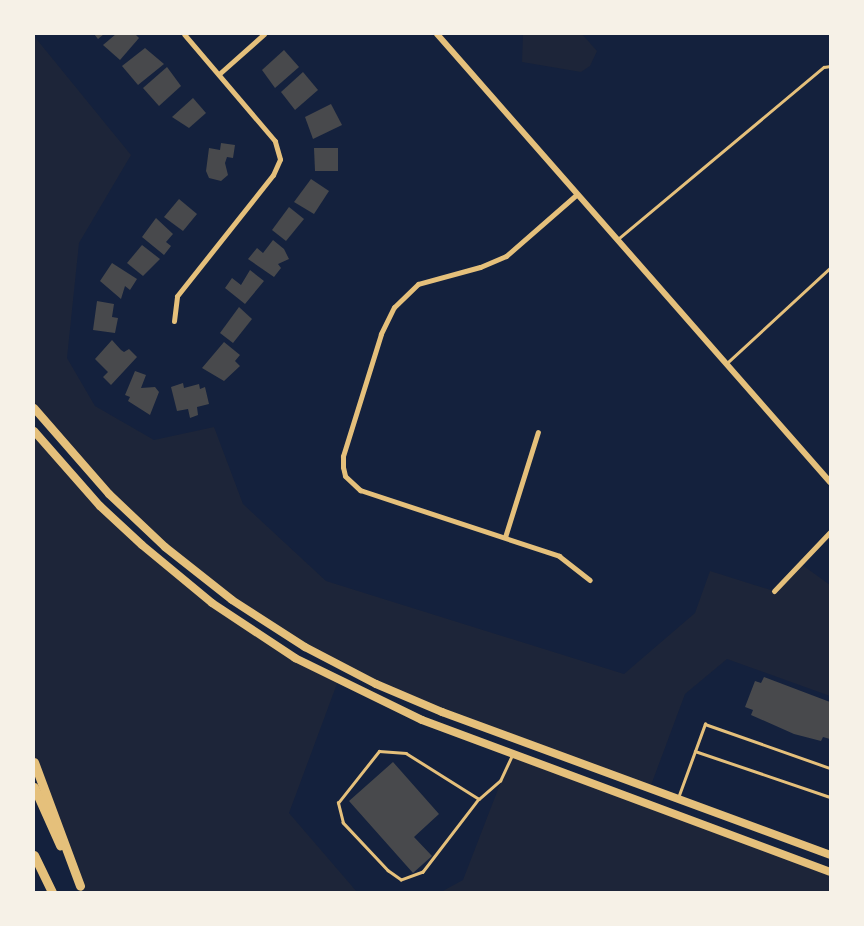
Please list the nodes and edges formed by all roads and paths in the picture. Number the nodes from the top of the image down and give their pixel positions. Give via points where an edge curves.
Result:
1 (184, 34) edge
2 (264, 34) edge
3 (437, 34) edge
4 (830, 66) edge
5 (219, 74) junction
6 (576, 195) junction
7 (616, 240) junction
8 (830, 268) edge
9 (174, 321) dead end
10 (726, 364) junction
11 (34, 408) edge
12 (34, 431) edge
13 (538, 432) dead end
14 (830, 482) edge
15 (830, 532) edge
16 (505, 537) junction
17 (590, 580) dead end
18 (774, 592) dead end
19 (517, 740) junction
20 (695, 751) junction
21 (512, 753) junction
22 (34, 762) edge
23 (830, 768) edge
24 (34, 786) edge
25 (830, 798) edge
26 (479, 799) junction
27 (678, 799) junction
28 (34, 855) edge
29 (830, 855) edge
30 (830, 872) edge
31 (82, 889) edge
32 (52, 892) edge

1 - 5 street
2 - 5 street
3 - 6 street
4 - 7 lane via 824,67
5 - 9 street via 275,141 279,168 177,296
6 - 7 street
6 - 16 street via 506,256 480,267 434,278 406,292 386,321 343,456 345,476 360,490
7 - 10 street
8 - 10 lane
10 - 14 street
11 - 19 main road via 121,506 165,547 232,600 305,647 376,684
12 - 21 main road via 94,499 142,546 245,626 295,658 378,701
13 - 16 street
15 - 18 street
16 - 17 street via 568,560
19 - 21 main road
19 - 27 main road
20 - 23 lane via 705,724
20 - 25 lane
20 - 27 lane
21 - 26 lane via 500,781
21 - 30 main road
22 - 31 highway
24 - 31 highway
26 - 26 lane via 406,753 379,751 338,803 343,823 388,871 401,880 423,872
27 - 29 main road
28 - 32 highway

